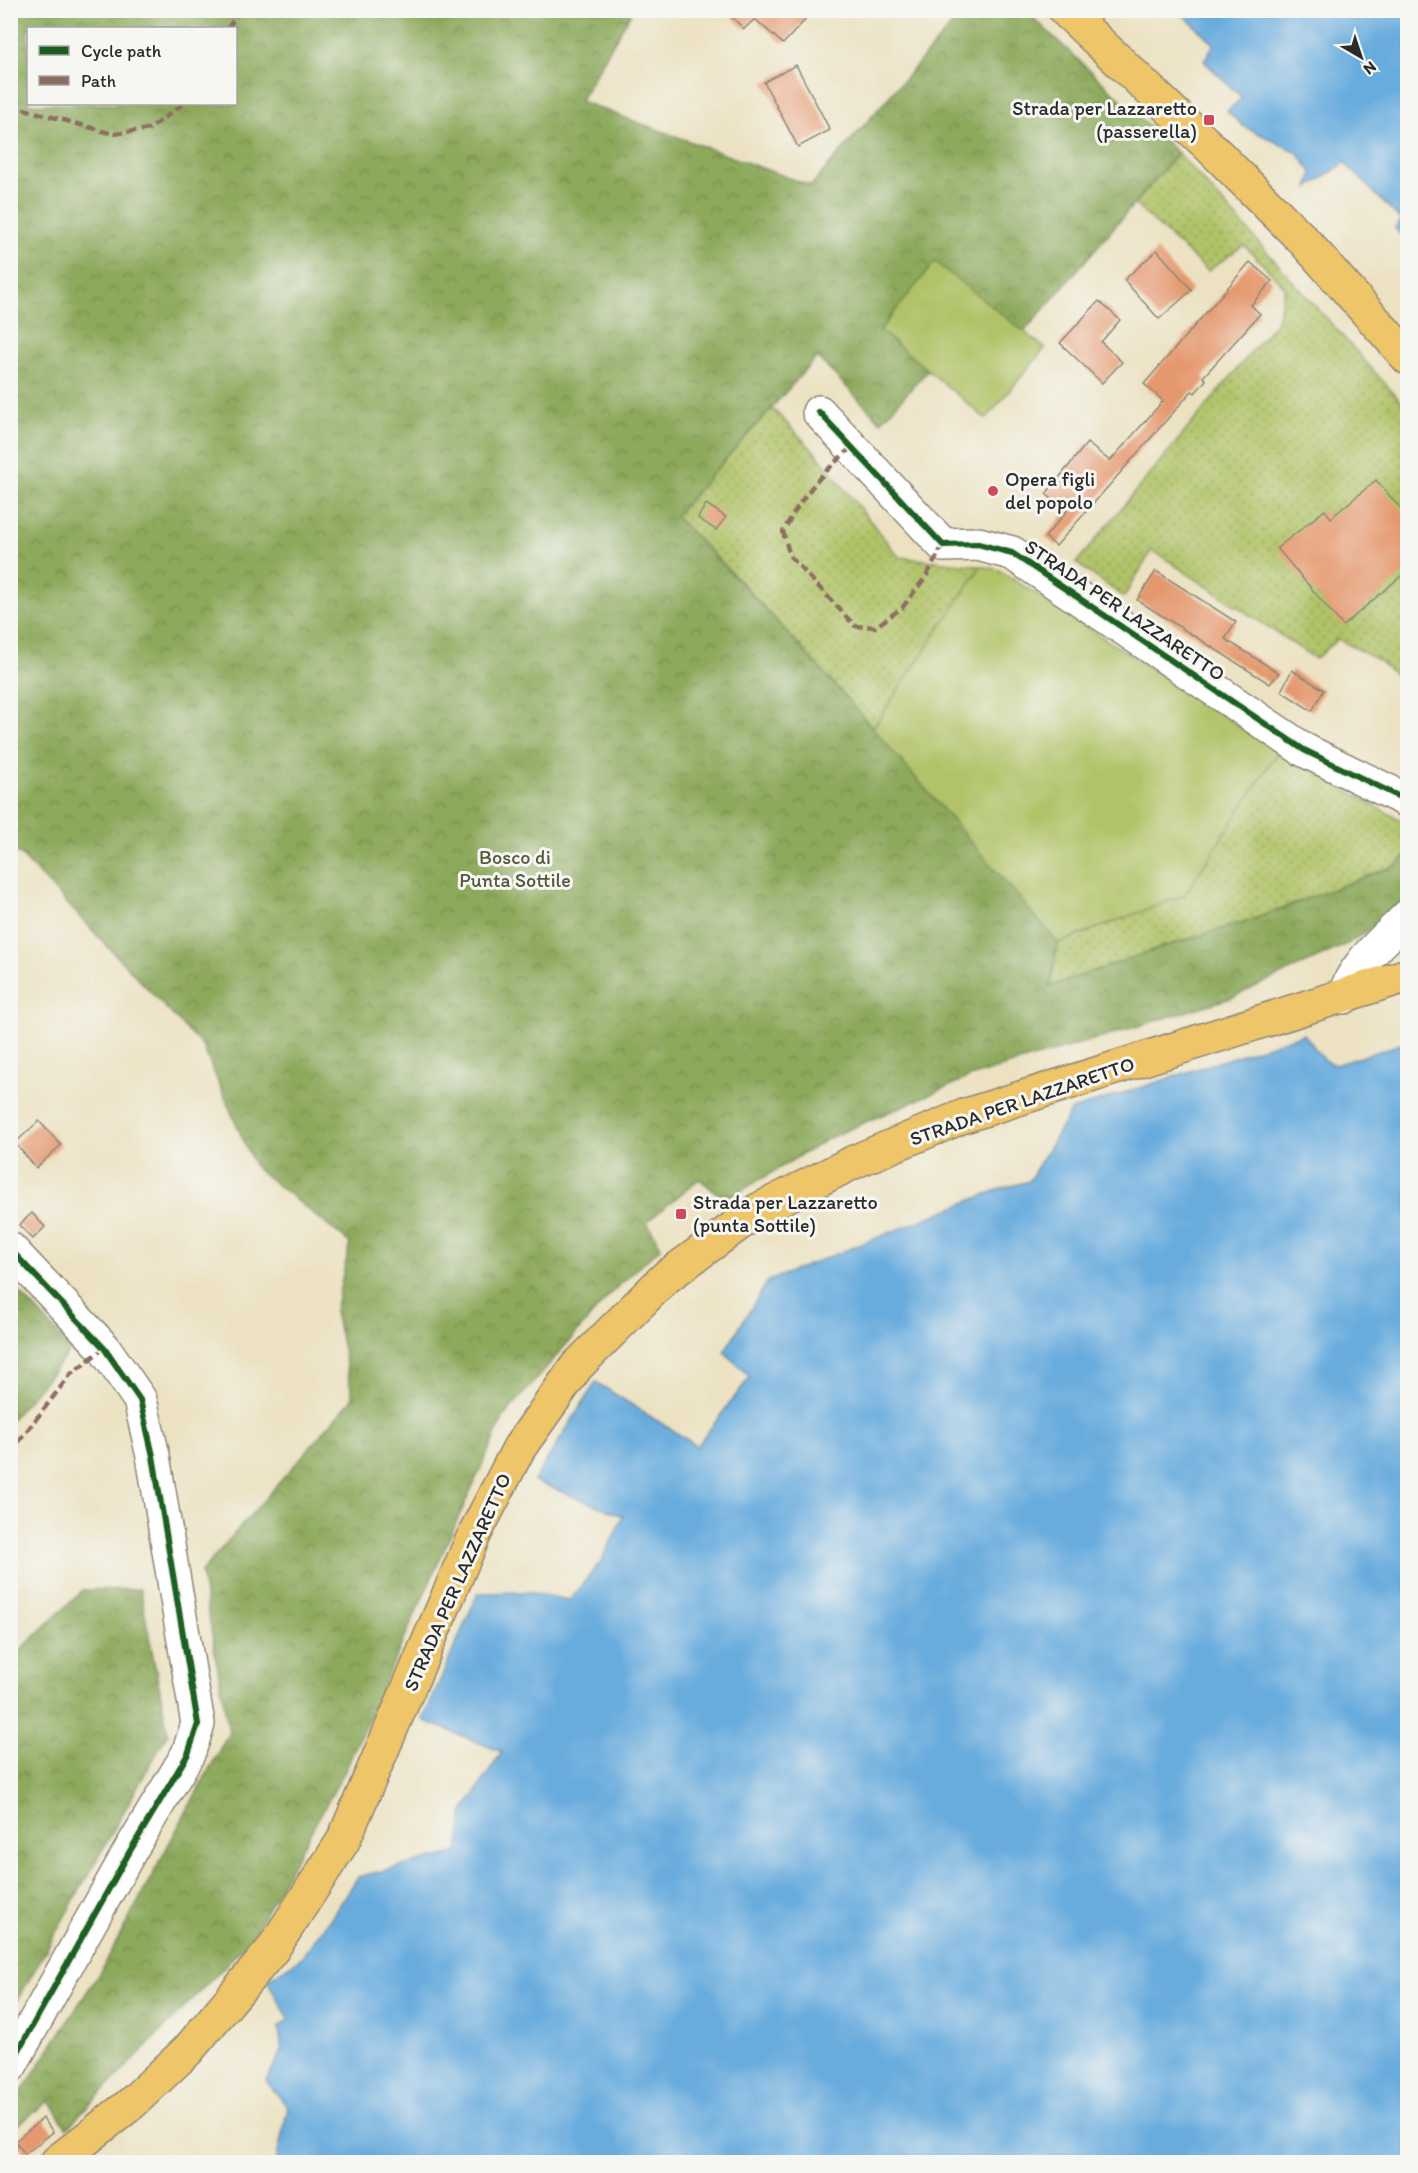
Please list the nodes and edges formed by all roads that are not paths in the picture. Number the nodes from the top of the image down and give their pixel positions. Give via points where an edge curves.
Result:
1 (1065, 10) edge
2 (1407, 358) edge
3 (819, 411) dead end
4 (1407, 801) edge
5 (1407, 916) edge
6 (1407, 975) edge
7 (1344, 997) junction
8 (10, 1250) edge
9 (10, 2066) edge
10 (57, 2163) edge

1 - 2 main road via 1304,241
3 - 4 street, STRADA PER LAZZARETTO via 943,545 978,544 1012,553 1304,750
5 - 7 street via 1361,965 1348,982
6 - 7 main road, STRADA PER LAZZARETTO
7 - 10 main road, STRADA PER LAZZARETTO via 964,1116 888,1147 758,1210 665,1278 577,1366 519,1448 475,1533 343,1841 272,1950 188,2050 132,2103
8 - 9 street via 104,1348 140,1400 153,1455 198,1724 188,1754 129,1851

